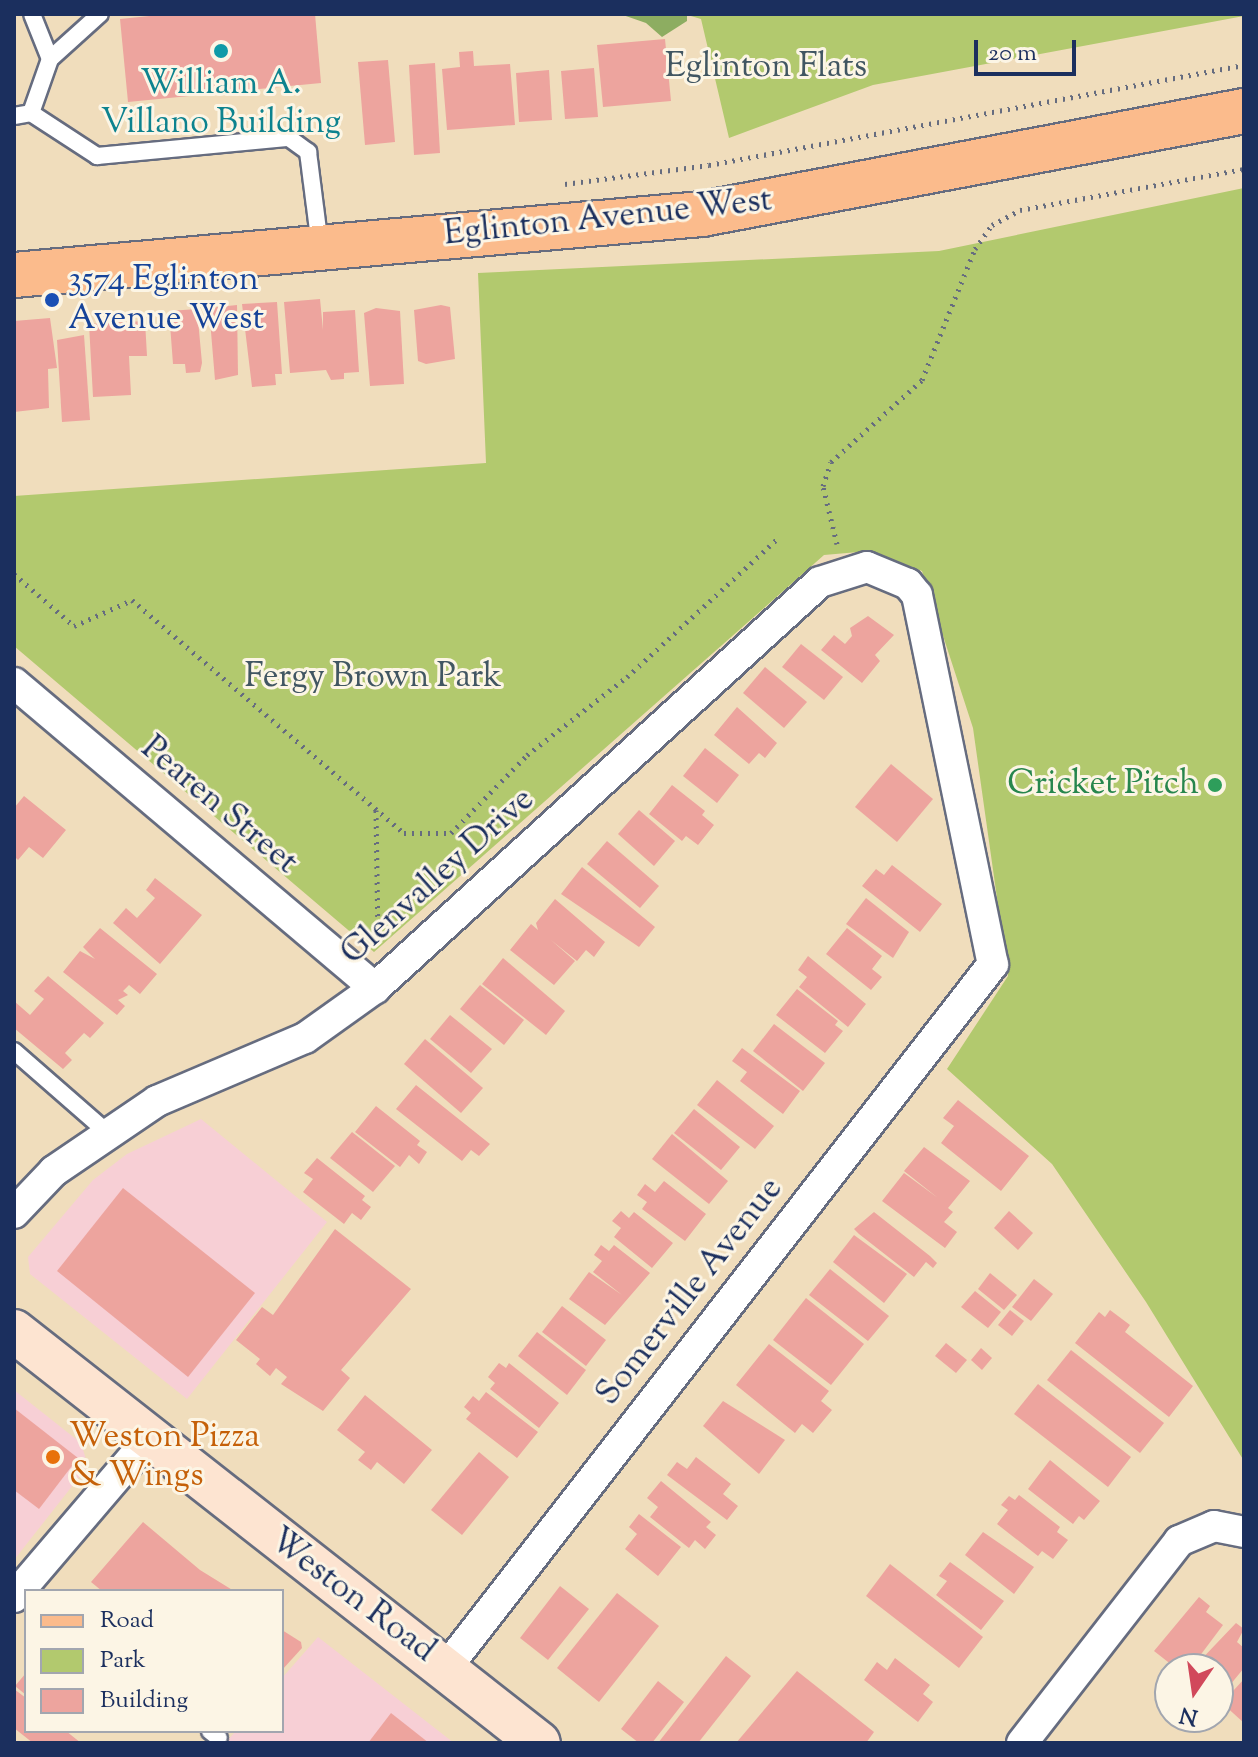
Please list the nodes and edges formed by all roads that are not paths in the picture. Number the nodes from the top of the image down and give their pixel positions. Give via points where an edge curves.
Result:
1 (32, 14) edge
2 (100, 14) edge
3 (50, 59) junction
4 (1244, 111) edge
5 (22, 114) edge
6 (320, 248) junction
7 (14, 275) edge
8 (14, 683) edge
9 (993, 964) joint
10 (375, 988) junction
11 (14, 1051) edge
12 (108, 1133) junction
13 (14, 1213) edge
14 (14, 1331) edge
15 (148, 1440) junction
16 (1244, 1532) edge
17 (26, 1589) edge
18 (447, 1667) junction
19 (536, 1742) edge
20 (1022, 1743) edge

1 - 3 lane
2 - 3 lane
3 - 5 lane
4 - 6 main road, Eglinton Avenue West via 702,214
5 - 6 lane via 97,156 289,138 308,152
6 - 7 main road, Eglinton Avenue West
8 - 10 street, Pearen Street
9 - 10 street, Glenvalley Drive via 917,595 887,572 867,567 845,570 797,601
9 - 18 street, Somerville Avenue
10 - 12 street, Glenvalley Drive via 305,1038 157,1101
11 - 12 lane
12 - 13 street, Glenvalley Drive via 54,1171
14 - 15 main road, Weston Road
15 - 17 street
15 - 18 main road, Weston Road
16 - 20 street via 1214,1526 1179,1541
18 - 19 main road, Weston Road

